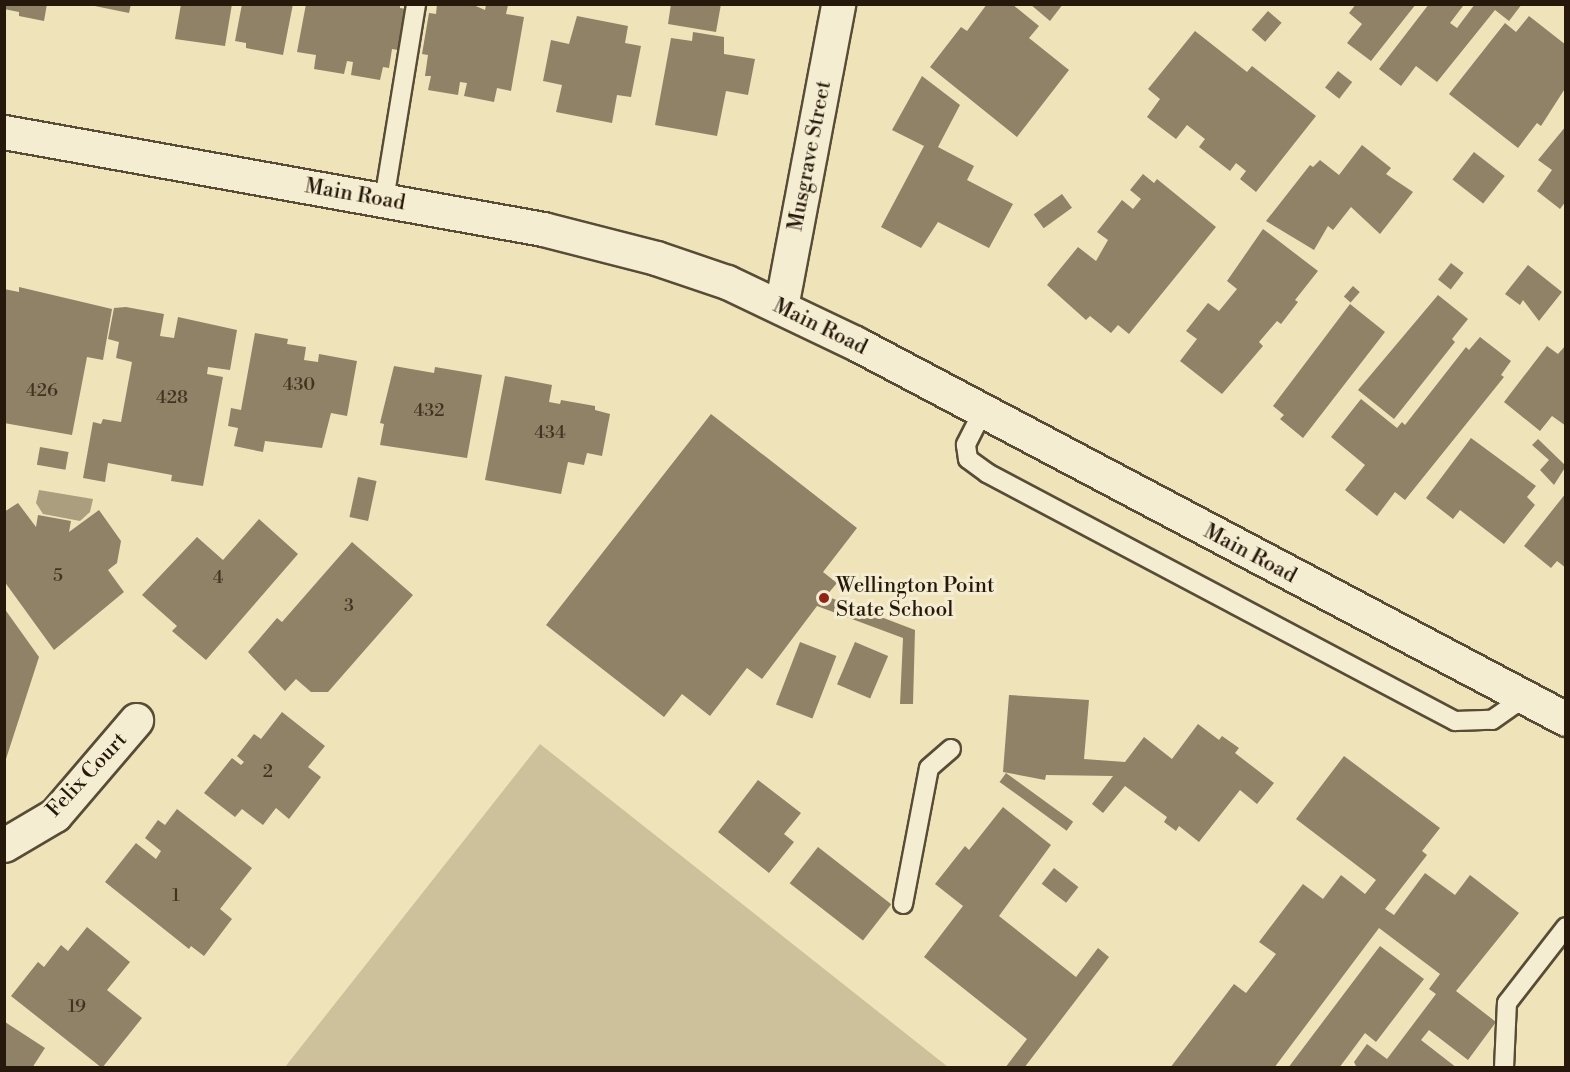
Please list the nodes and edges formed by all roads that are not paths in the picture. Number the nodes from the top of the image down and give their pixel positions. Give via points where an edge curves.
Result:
1 (416, 4) edge
2 (838, 4) edge
3 (4, 132) edge
4 (384, 200) junction
5 (781, 307) junction
6 (983, 411) junction
7 (1525, 698) junction
8 (1566, 718) edge
9 (136, 720) dead end
10 (951, 749) dead end
11 (4, 845) edge
12 (903, 904) dead end
13 (1566, 927) edge
14 (1504, 1068) edge

1 - 4 lane
2 - 5 main road, Musgrave Street
3 - 4 main road, Main Road
4 - 5 main road, Main Road via 543,229 656,258 727,282
5 - 6 main road, Main Road
6 - 7 main road, Main Road
6 - 7 lane via 966,446 968,459 987,473 1445,716 1455,721 1492,720
7 - 8 main road, Main Road
9 - 11 main road, Felix Court via 55,815
10 - 12 lane via 929,768
13 - 14 lane via 1507,1003

